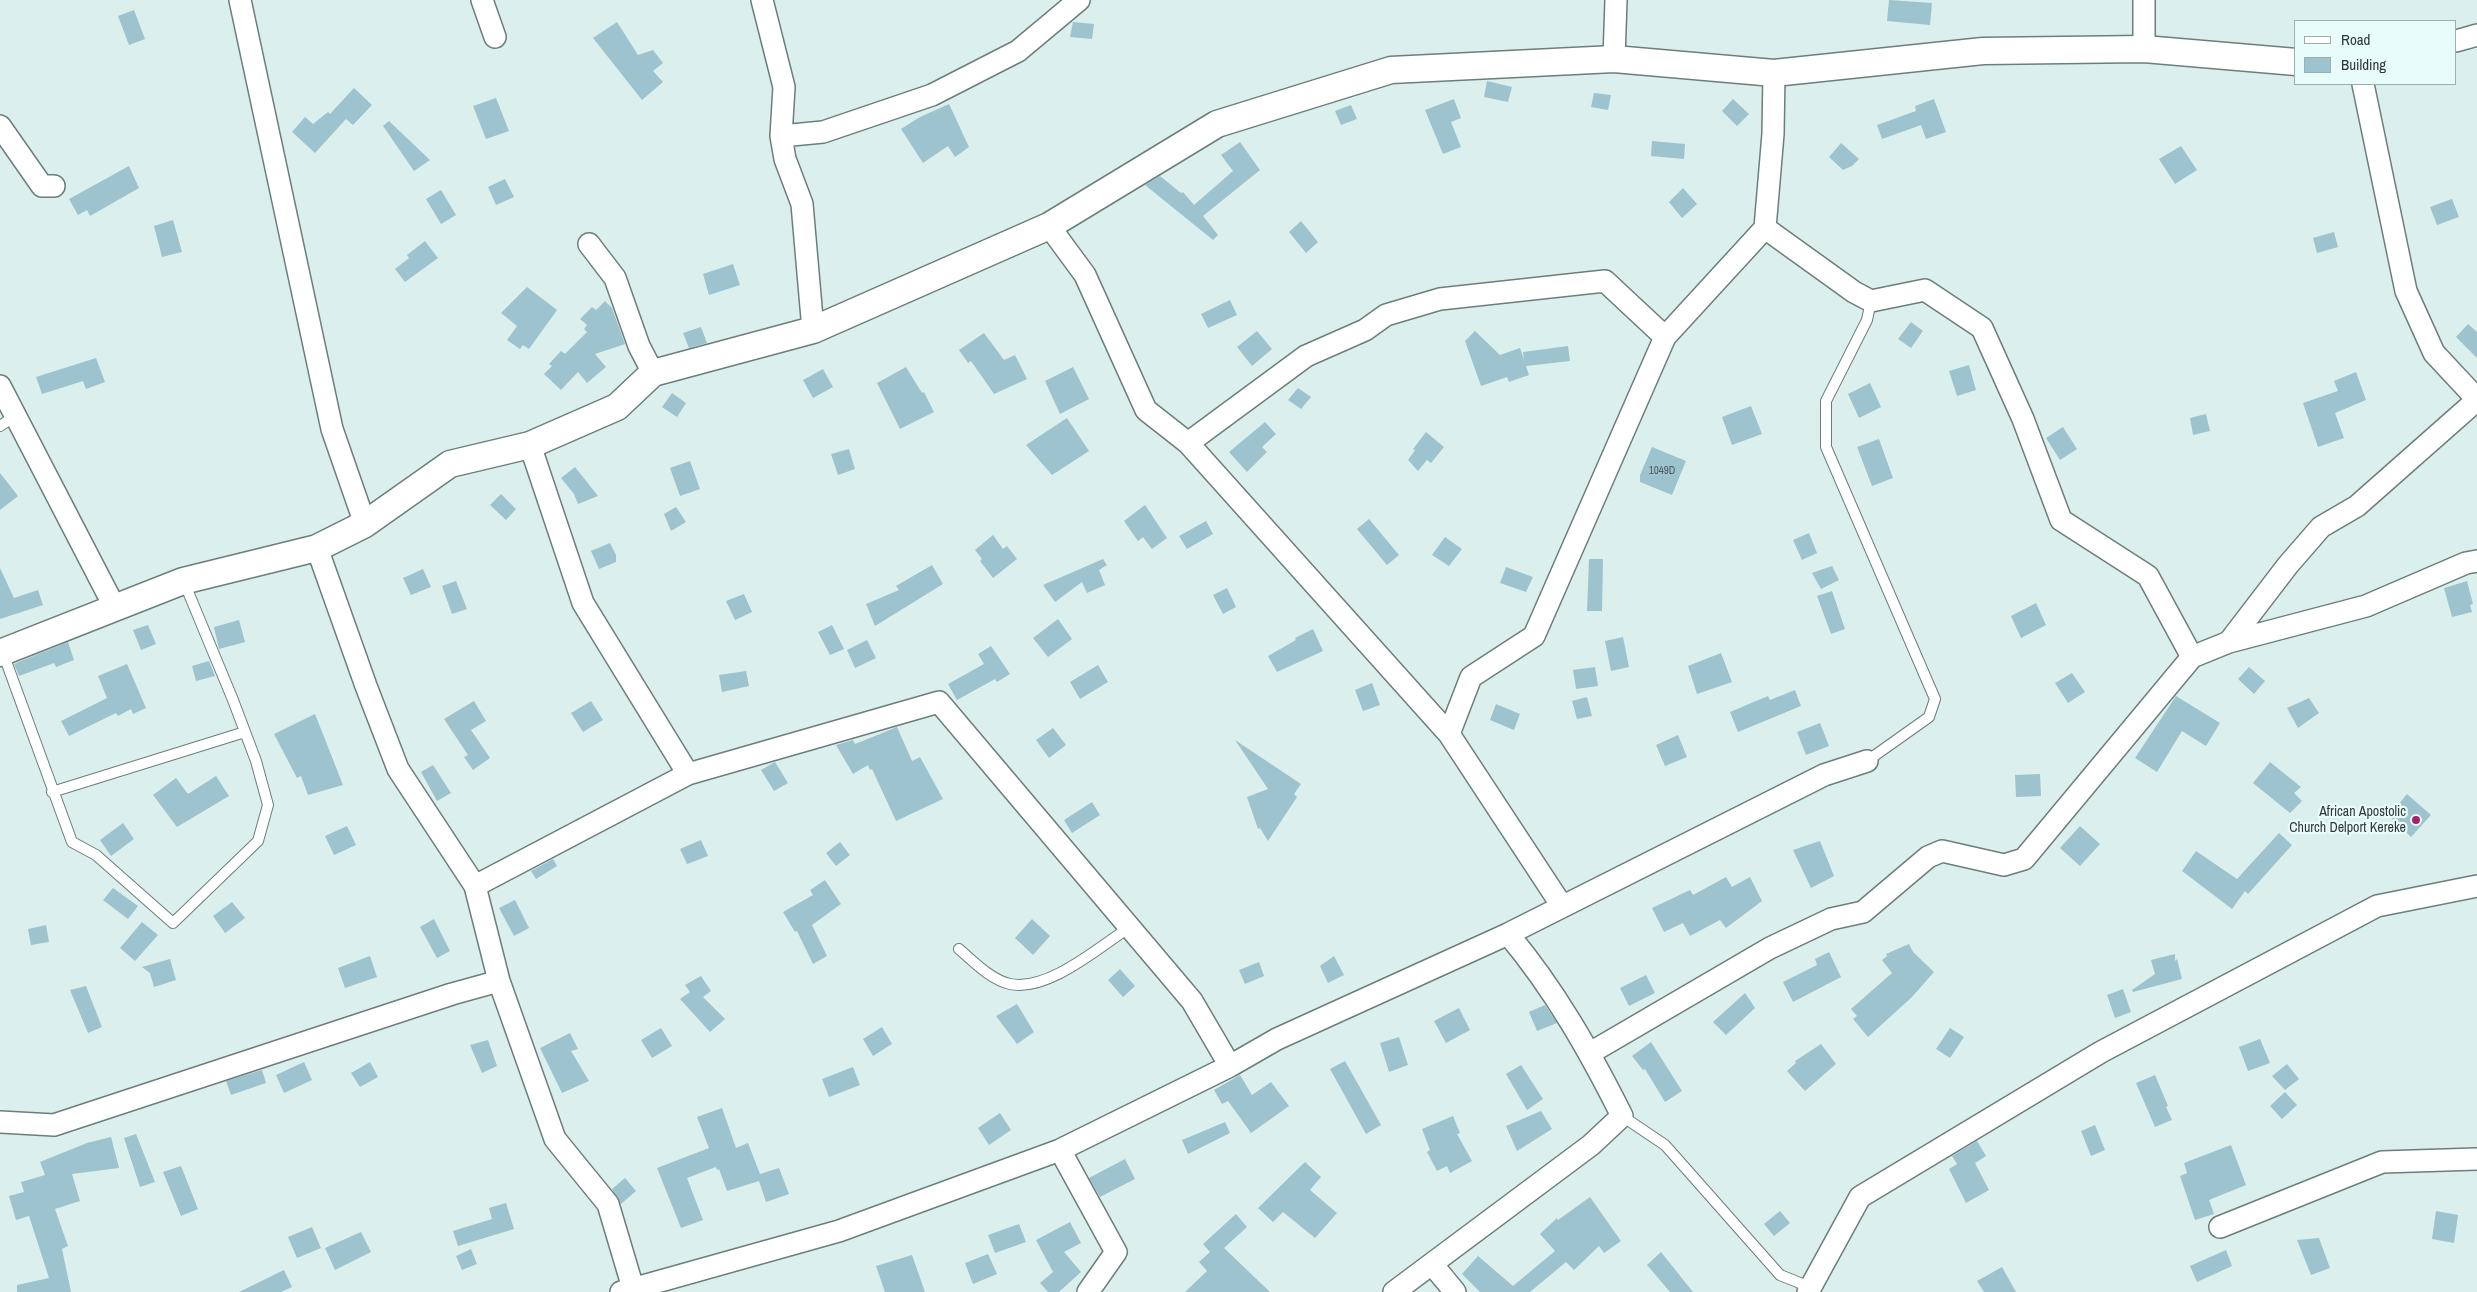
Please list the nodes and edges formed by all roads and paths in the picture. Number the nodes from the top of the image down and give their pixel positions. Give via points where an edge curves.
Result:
1 (240, 0) edge
2 (482, 0) edge
3 (762, 0) edge
4 (1079, 0) edge
5 (1616, 0) edge
6 (2144, 0) edge
7 (2477, 35) edge
8 (495, 37) dead end
9 (2457, 41) edge
10 (2144, 49) junction
11 (1614, 59) junction
12 (2294, 62) edge
13 (1774, 73) junction
14 (2363, 85) edge
15 (0, 126) edge
16 (781, 136) junction
17 (54, 186) dead end
18 (1049, 226) junction
19 (1765, 228) junction
20 (589, 244) dead end
21 (1871, 301) junction
22 (813, 330) junction
23 (1665, 337) junction
24 (653, 373) junction
25 (0, 386) edge
26 (2477, 400) edge
27 (8, 421) edge
28 (1188, 443) junction
29 (530, 445) junction
30 (366, 524) junction
31 (318, 548) junction
32 (2477, 561) edge
33 (184, 581) junction
34 (116, 608) junction
35 (2229, 642) junction
36 (1, 652) edge
37 (2192, 657) junction
38 (245, 732) junction
39 (1449, 734) junction
40 (1867, 761) joint
41 (688, 774) junction
42 (52, 792) junction
43 (474, 886) junction
44 (2477, 886) edge
45 (1562, 906) junction
46 (1130, 927) junction
47 (1508, 934) junction
48 (959, 949) dead end
49 (499, 981) junction
50 (1590, 1053) junction
51 (1230, 1066) junction
52 (1622, 1116) junction
53 (0, 1122) edge
54 (1060, 1150) junction
55 (2477, 1158) edge
56 (2220, 1227) dead end
57 (1432, 1264) junction
58 (627, 1290) edge
59 (1809, 1290) edge
60 (1088, 1292) edge
61 (1394, 1292) edge
62 (1455, 1292) edge

1 - 30 street via 332,429
2 - 8 street
3 - 16 street via 784,87
4 - 16 street via 1018,51 932,95 823,132
5 - 11 street
6 - 10 street
7 - 9 street
10 - 12 street
10 - 13 street via 1984,51
11 - 13 street
11 - 18 street via 1391,70 1217,124
13 - 19 street via 1773,134
14 - 26 street via 2406,290 2434,353
15 - 17 street via 42,186
16 - 22 street via 785,159 802,204
18 - 22 street
18 - 28 street via 1084,275 1146,410
19 - 21 street
19 - 23 street
20 - 24 street via 615,278 639,346
21 - 37 street via 1925,290 1982,328 2023,419 2061,520 2148,576
21 - 40 lane via 1867,320 1826,401 1826,447 1935,699 1929,716
22 - 24 street
23 - 28 street via 1605,281 1440,299 1386,315 1365,330 1306,356
23 - 39 street via 1534,636 1471,677
24 - 29 street via 617,407
25 - 27 street
26 - 35 street via 2357,506 2321,527
27 - 34 street
28 - 39 street
29 - 30 street via 450,464
29 - 41 street via 583,603
30 - 31 street
31 - 33 street
31 - 43 street via 398,769
32 - 35 street via 2366,606
33 - 34 street
33 - 38 lane
34 - 36 street
35 - 37 street
36 - 42 lane
37 - 50 street via 2024,859 2004,865 1942,851 1928,858 1863,912 1831,919 1770,948
38 - 42 lane
38 - 42 lane via 268,805 258,841 173,923 96,856 72,842
39 - 45 street
40 - 45 street via 1824,775
41 - 43 street
41 - 46 street via 939,702
43 - 49 street
44 - 59 street via 2377,906 2101,1052 1860,1197
45 - 47 street
46 - 48 lane via 1059,975 1033,983 1010,984 991,975
46 - 51 street via 1192,1001
47 - 50 street via 1535,966
47 - 51 street via 1277,1039
49 - 53 street via 54,1125
49 - 58 street via 555,1139 608,1204
50 - 52 street
51 - 54 street
52 - 57 street via 1591,1145
52 - 59 lane via 1665,1145 1780,1275
54 - 58 street via 840,1231
54 - 60 street via 1116,1252
55 - 56 street via 2382,1162
57 - 61 street
57 - 62 street

